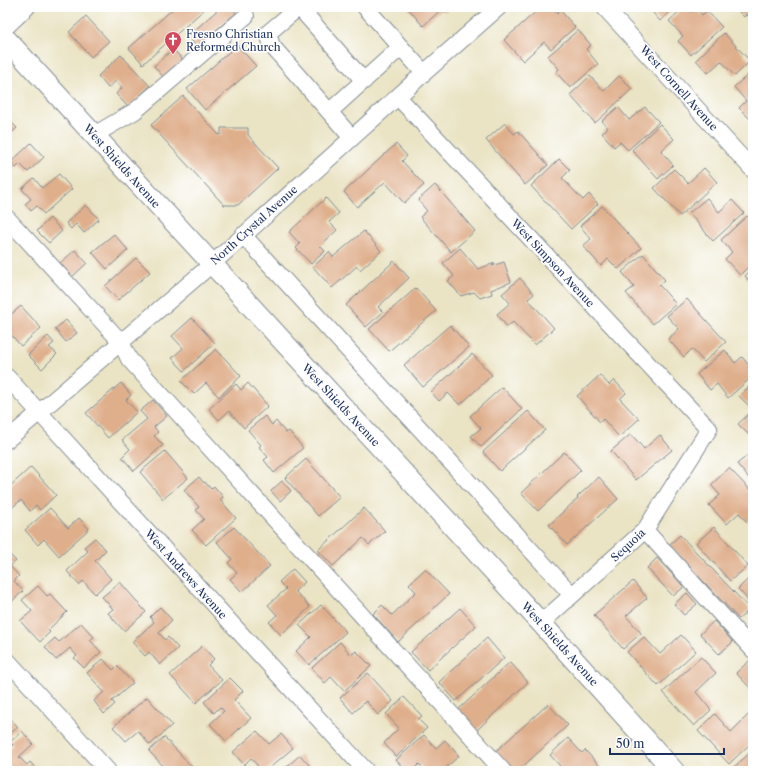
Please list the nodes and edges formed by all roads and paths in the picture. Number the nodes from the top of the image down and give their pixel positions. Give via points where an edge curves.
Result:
1 (27, 7) edge
2 (299, 7) edge
3 (365, 7) edge
4 (499, 7) edge
5 (604, 7) edge
6 (246, 16) dead end
7 (7, 26) edge
8 (7, 40) edge
9 (401, 47) junction
10 (424, 74) junction
11 (364, 81) junction
12 (398, 97) junction
13 (329, 112) junction
14 (94, 135) junction
15 (352, 138) junction
16 (753, 170) edge
17 (7, 218) edge
18 (243, 235) junction
19 (212, 264) junction
20 (121, 342) junction
21 (7, 377) edge
22 (39, 412) junction
23 (709, 429) joint
24 (7, 440) edge
25 (645, 530) junction
26 (572, 595) junction
27 (541, 623) junction
28 (753, 650) edge
29 (7, 660) edge
30 (672, 770) edge
31 (108, 771) edge
32 (366, 771) edge
33 (503, 771) edge

1 - 7 street
2 - 11 street
2 - 13 street via 268,33 272,46
3 - 9 street
4 - 10 street, North Crystal Avenue
5 - 16 street, West Cornell Avenue
6 - 14 street via 135,111
8 - 14 main road, West Shields Avenue
9 - 10 street
9 - 11 street
10 - 12 street, North Crystal Avenue
11 - 13 street
12 - 15 street, North Crystal Avenue
12 - 23 street, West Simpson Avenue
13 - 15 street
14 - 19 main road, West Shields Avenue
15 - 18 street, North Crystal Avenue
17 - 20 street
18 - 19 street, North Crystal Avenue
18 - 26 street
19 - 20 street, North Crystal Avenue
19 - 27 main road, West Shields Avenue
20 - 22 street, North Crystal Avenue
20 - 33 street via 129,359
21 - 22 street, West Andrews Avenue
22 - 24 street, North Crystal Avenue
22 - 32 street, West Andrews Avenue
23 - 25 street, Sequoia
25 - 26 street, Sequoia
25 - 28 street
26 - 27 street, Sequoia
27 - 30 main road, West Shields Avenue
29 - 31 street

